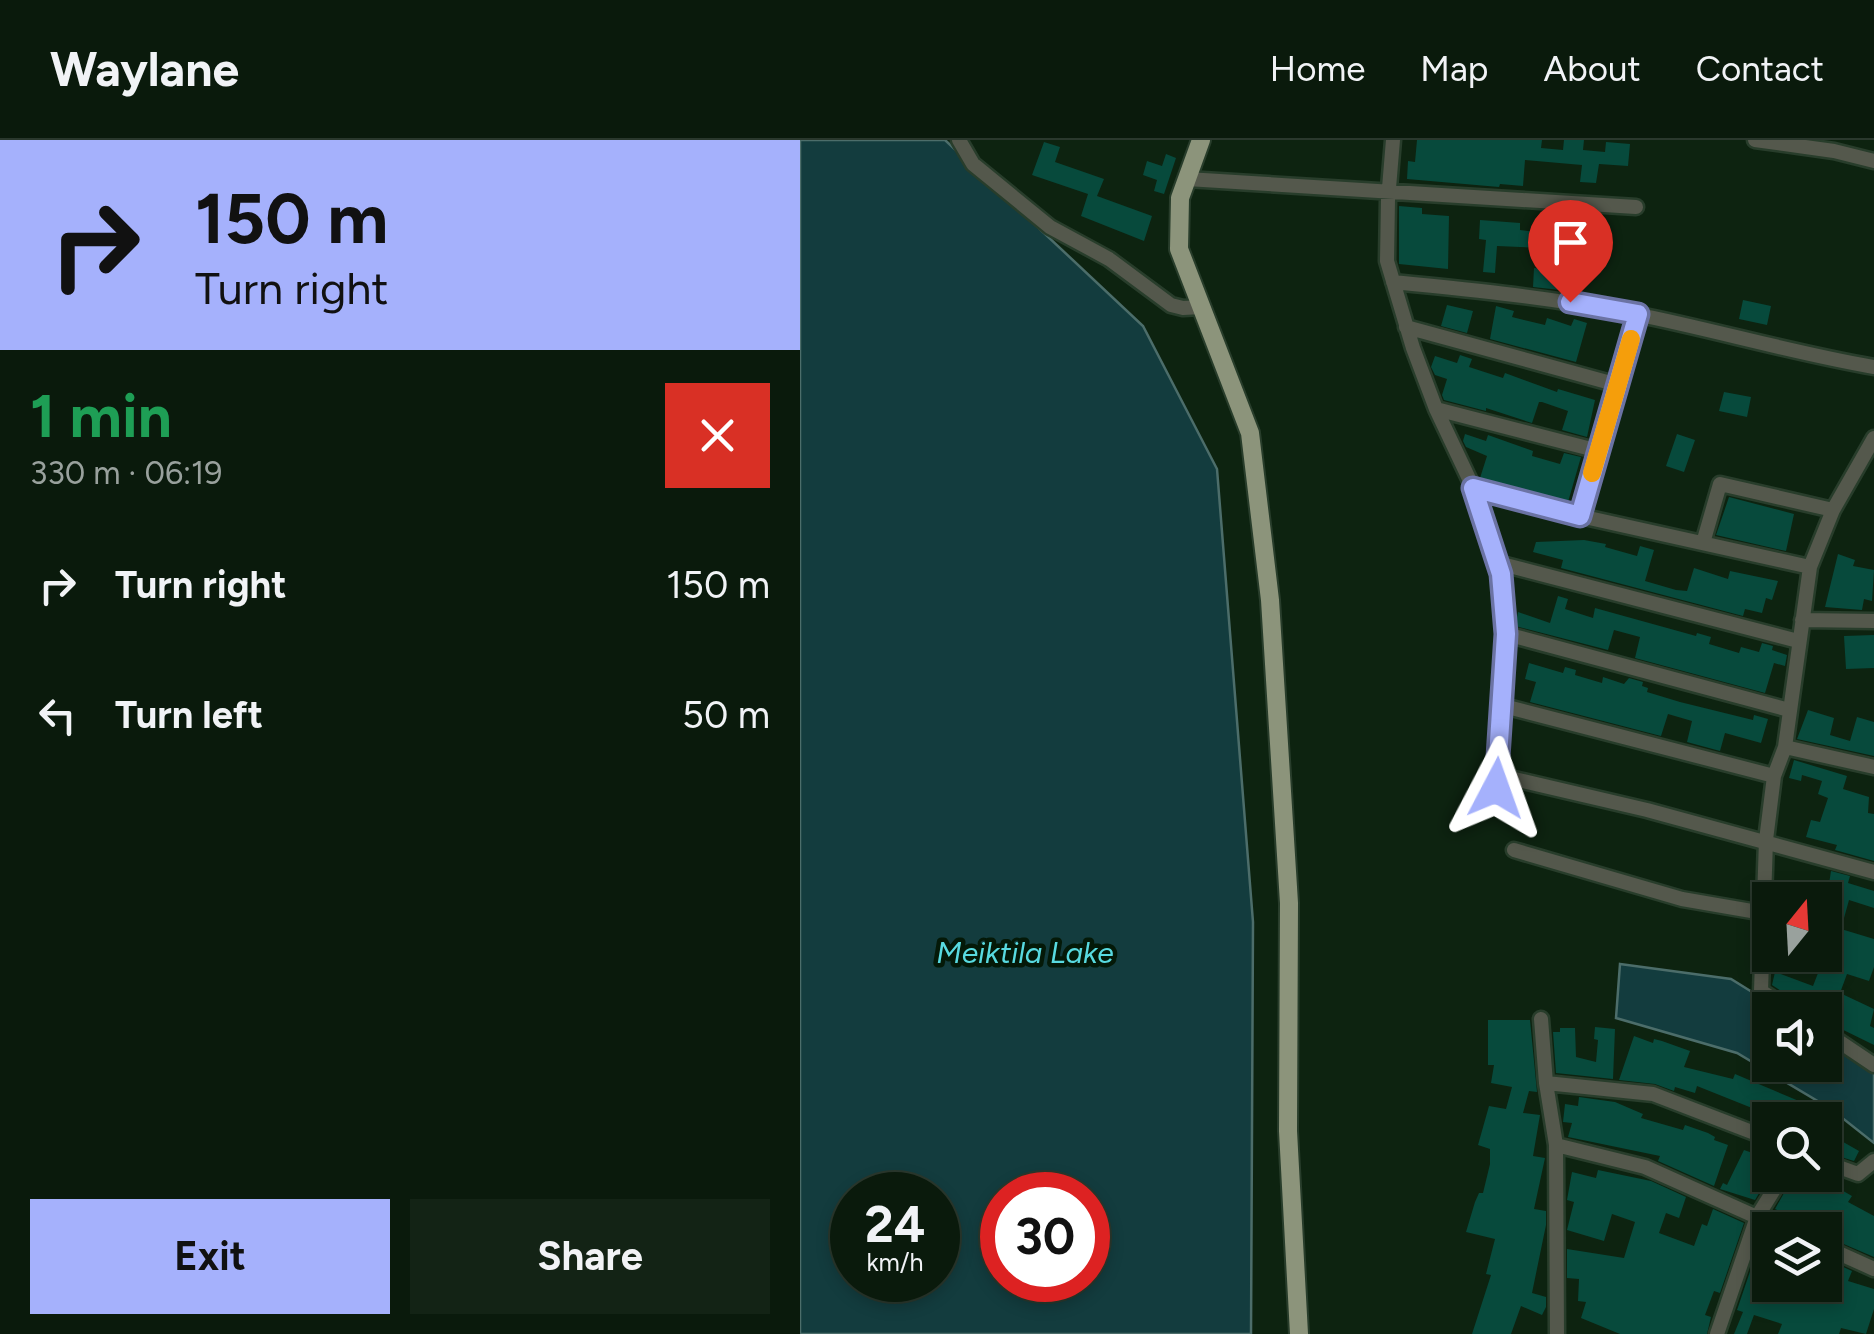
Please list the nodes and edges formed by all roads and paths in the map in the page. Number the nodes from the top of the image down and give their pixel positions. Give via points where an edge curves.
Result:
1 (959, 140) edge
2 (1200, 140) edge
3 (1394, 140) edge
4 (1755, 140) edge
5 (1874, 161) edge
6 (1187, 179) junction
7 (1388, 190) junction
8 (1636, 207) dead end
9 (1393, 282) junction
10 (1201, 307) junction
11 (1638, 314) junction
12 (1406, 327) junction
13 (1874, 367) edge
14 (1618, 384) junction
15 (1436, 409) junction
16 (1874, 438) edge
17 (1599, 450) junction
18 (1473, 488) junction
19 (1833, 510) junction
20 (1580, 516) junction
21 (1703, 544) junction
22 (1498, 563) junction
23 (1810, 567) junction
24 (1802, 620) junction
25 (1874, 621) edge
26 (1506, 634) junction
27 (1798, 641) junction
28 (1500, 705) junction
29 (1789, 710) junction
30 (1785, 748) junction
31 (1874, 767) edge
32 (1774, 776) junction
33 (1766, 840) junction
34 (1514, 850) dead end
35 (1874, 872) edge
36 (1764, 882) edge
37 (1752, 911) edge
38 (1542, 1019) dead end
39 (1842, 1043) edge
40 (1874, 1065) edge
41 (1546, 1082) junction
42 (1752, 1132) edge
43 (1556, 1145) junction
44 (1874, 1161) edge
45 (1842, 1168) edge
46 (1752, 1215) edge
47 (1752, 1232) edge
48 (1842, 1255) edge
49 (1874, 1269) edge
50 (1299, 1334) edge
51 (1557, 1334) edge
52 (1717, 1334) edge

1 - 10 street via 973,164 1050,227 1172,305
2 - 6 main road
3 - 7 street
4 - 5 street
6 - 7 street
6 - 10 main road via 1178,248
7 - 8 street
7 - 9 street
9 - 11 street
9 - 12 street
10 - 50 main road via 1250,434 1270,600 1290,903 1288,1131
11 - 13 street
11 - 14 street
12 - 14 street
12 - 15 street
14 - 17 street
15 - 17 street
15 - 18 street
16 - 19 street
17 - 20 street
18 - 20 street
18 - 22 street
19 - 21 street via 1720,484
19 - 23 street
20 - 21 street
21 - 23 street
22 - 26 street
22 - 27 street
23 - 24 street
24 - 25 street
24 - 27 street
26 - 28 street
26 - 29 street
27 - 29 street
28 - 32 street
28 - 33 street via 1496,782
29 - 30 street
30 - 31 street
30 - 32 street
32 - 33 street
33 - 35 street
33 - 36 street
34 - 37 street via 1682,899
38 - 41 street
39 - 40 street
41 - 42 street via 1654,1094
41 - 43 street
43 - 46 street via 1645,1167
43 - 51 street
44 - 45 street via 1858,1174
47 - 52 street
48 - 49 street

